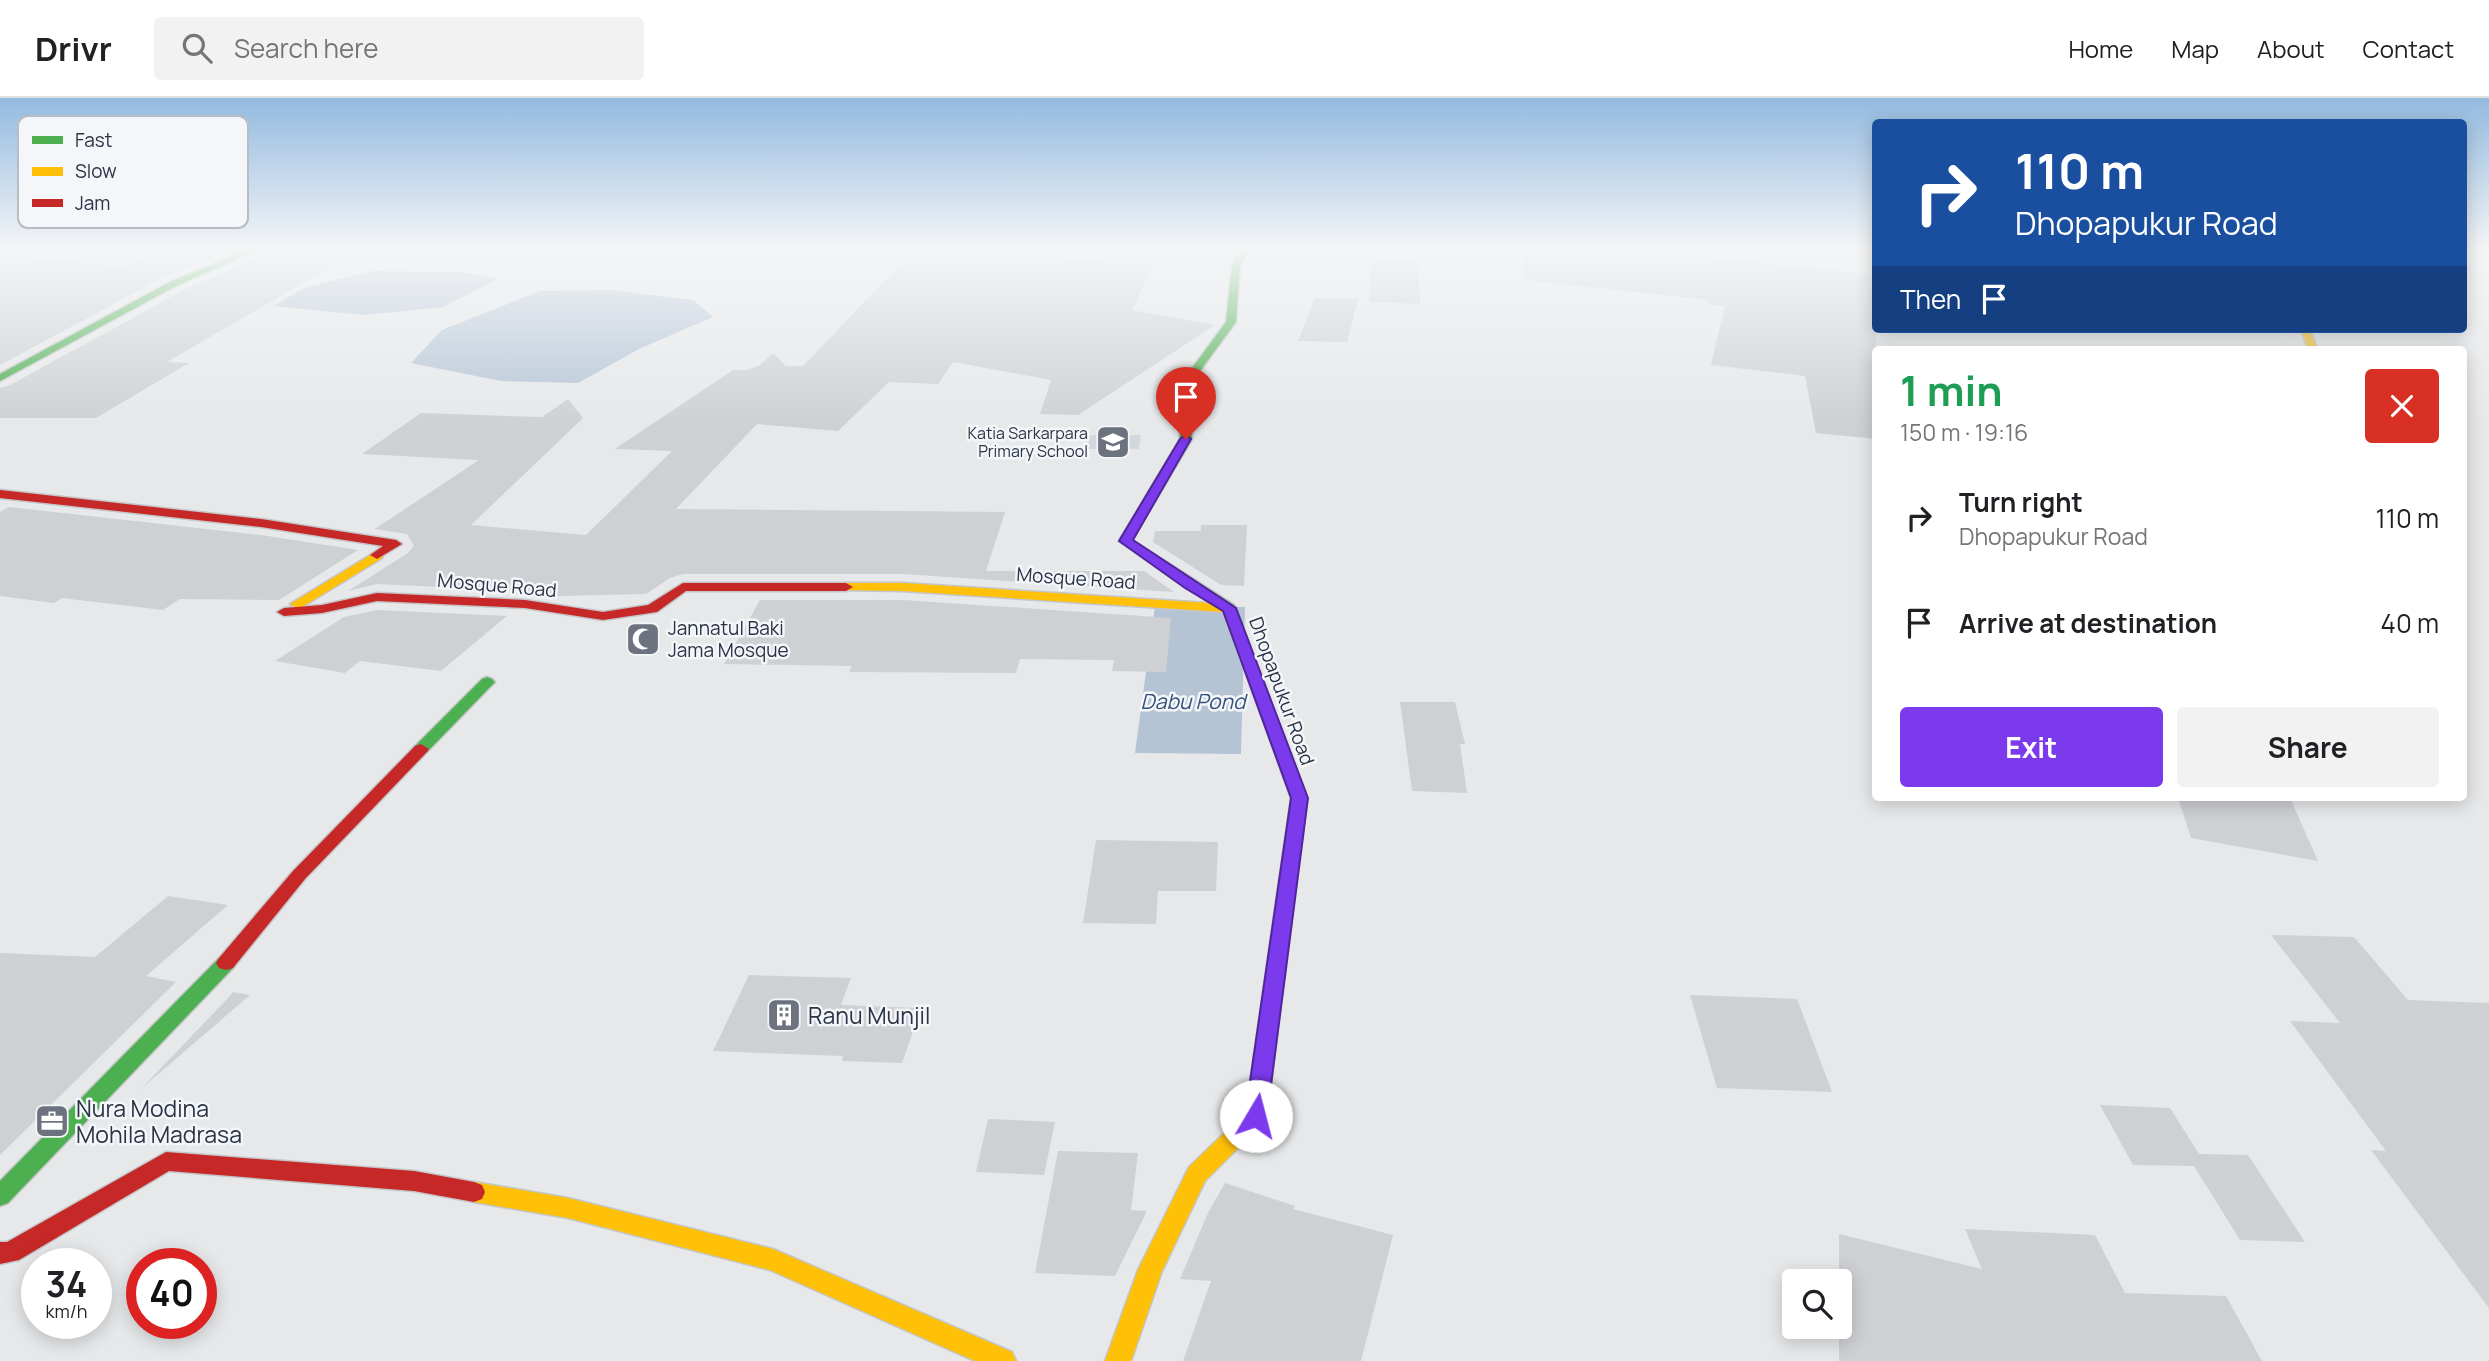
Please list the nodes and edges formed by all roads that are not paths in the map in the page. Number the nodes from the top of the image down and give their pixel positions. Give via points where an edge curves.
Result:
1 (127, 309) edge
2 (1232, 309) edge
3 (0, 378) edge
4 (0, 494) edge
5 (1229, 608) junction
6 (487, 682) dead end
7 (0, 1196) edge
8 (0, 1253) edge
9 (1003, 1361) edge
10 (1118, 1361) edge

1 - 3 street
2 - 5 street, Dhopapukur Road via 1231,322 1184,386 1186,439 1125,541
4 - 5 street, Mosque Road via 261,523 396,544 284,612 377,597 525,604 603,616 652,609 683,587 903,587
5 - 10 street, Dhopapukur Road via 1299,798 1256,1116 1197,1174 1150,1270
6 - 7 street via 299,874 209,983
8 - 9 street via 10,1252 166,1161 414,1181 569,1208 773,1261

